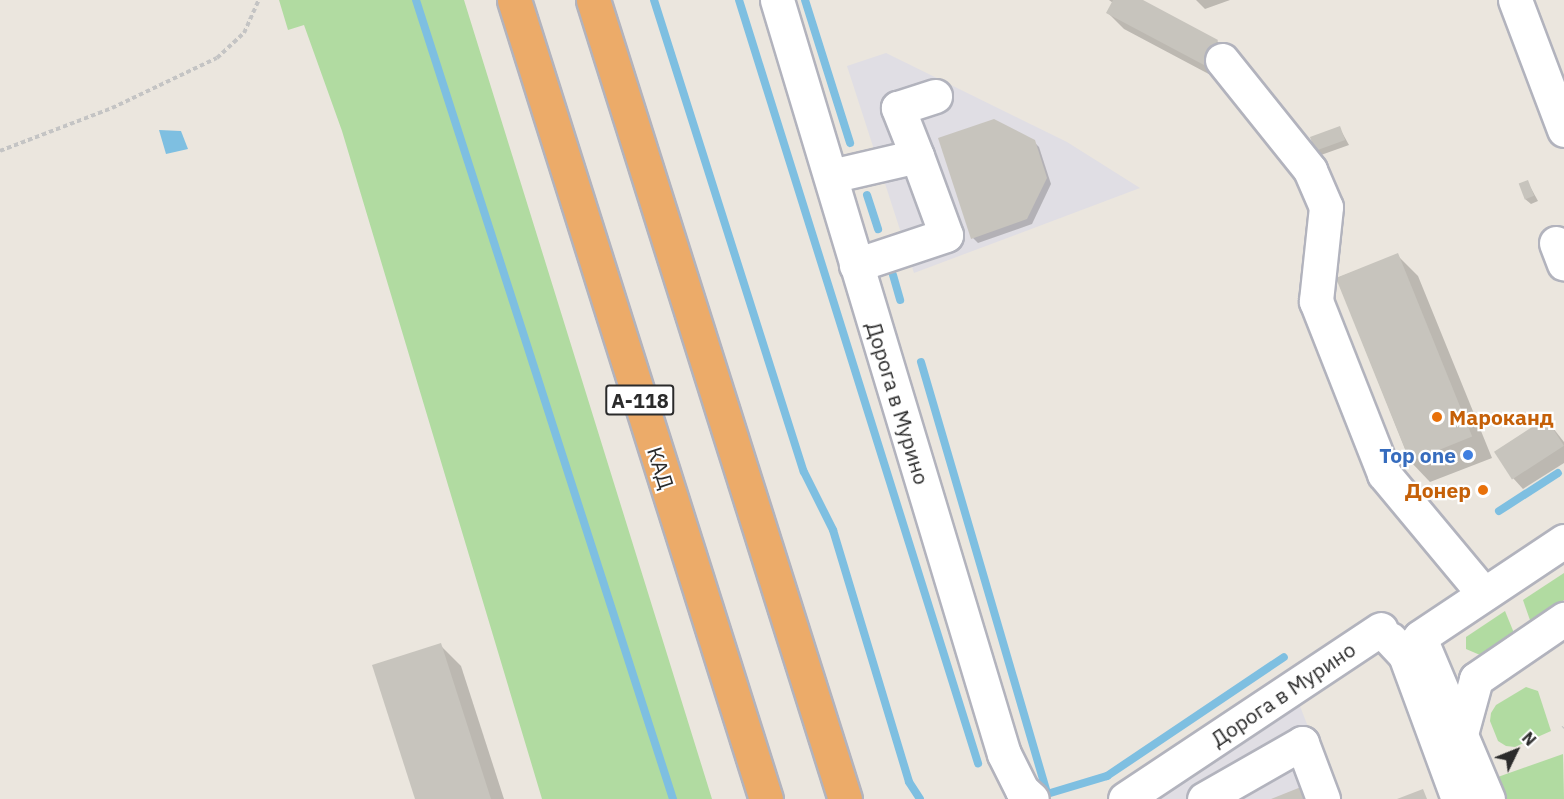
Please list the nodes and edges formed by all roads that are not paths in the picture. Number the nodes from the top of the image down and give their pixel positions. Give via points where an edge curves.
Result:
1 (514, 0) edge
2 (592, 0) edge
3 (777, 0) edge
4 (1515, 0) edge
5 (1222, 60) dead end
6 (935, 96) dead end
7 (1564, 130) edge
8 (917, 156) junction
9 (831, 176) junction
10 (856, 265) junction
11 (1564, 541) edge
12 (1484, 594) junction
13 (1564, 620) edge
14 (1422, 639) junction
15 (1476, 679) junction
16 (1461, 734) junction
17 (1026, 796) edge
18 (766, 799) edge
19 (844, 799) edge
20 (1125, 799) edge
21 (1203, 799) edge
22 (1323, 799) edge
23 (1458, 799) edge
24 (1488, 799) edge

1 - 18 highway, КАД / А-118
2 - 19 highway
3 - 9 street, Дорога в Мурино
4 - 7 street
5 - 12 street via 1310,170 1326,207 1316,301 1384,474
6 - 8 street via 898,108
8 - 9 street
8 - 10 street via 946,235
9 - 10 street, Дорога в Мурино
10 - 17 street, Дорога в Мурино via 1004,754
11 - 12 street
12 - 14 street
13 - 15 street
14 - 15 street via 1433,639 1434,655 1443,668 1457,676
14 - 16 street
14 - 20 street, Дорога в Мурино via 1381,629
14 - 23 street
15 - 16 street
16 - 24 street
21 - 22 street via 1302,742

